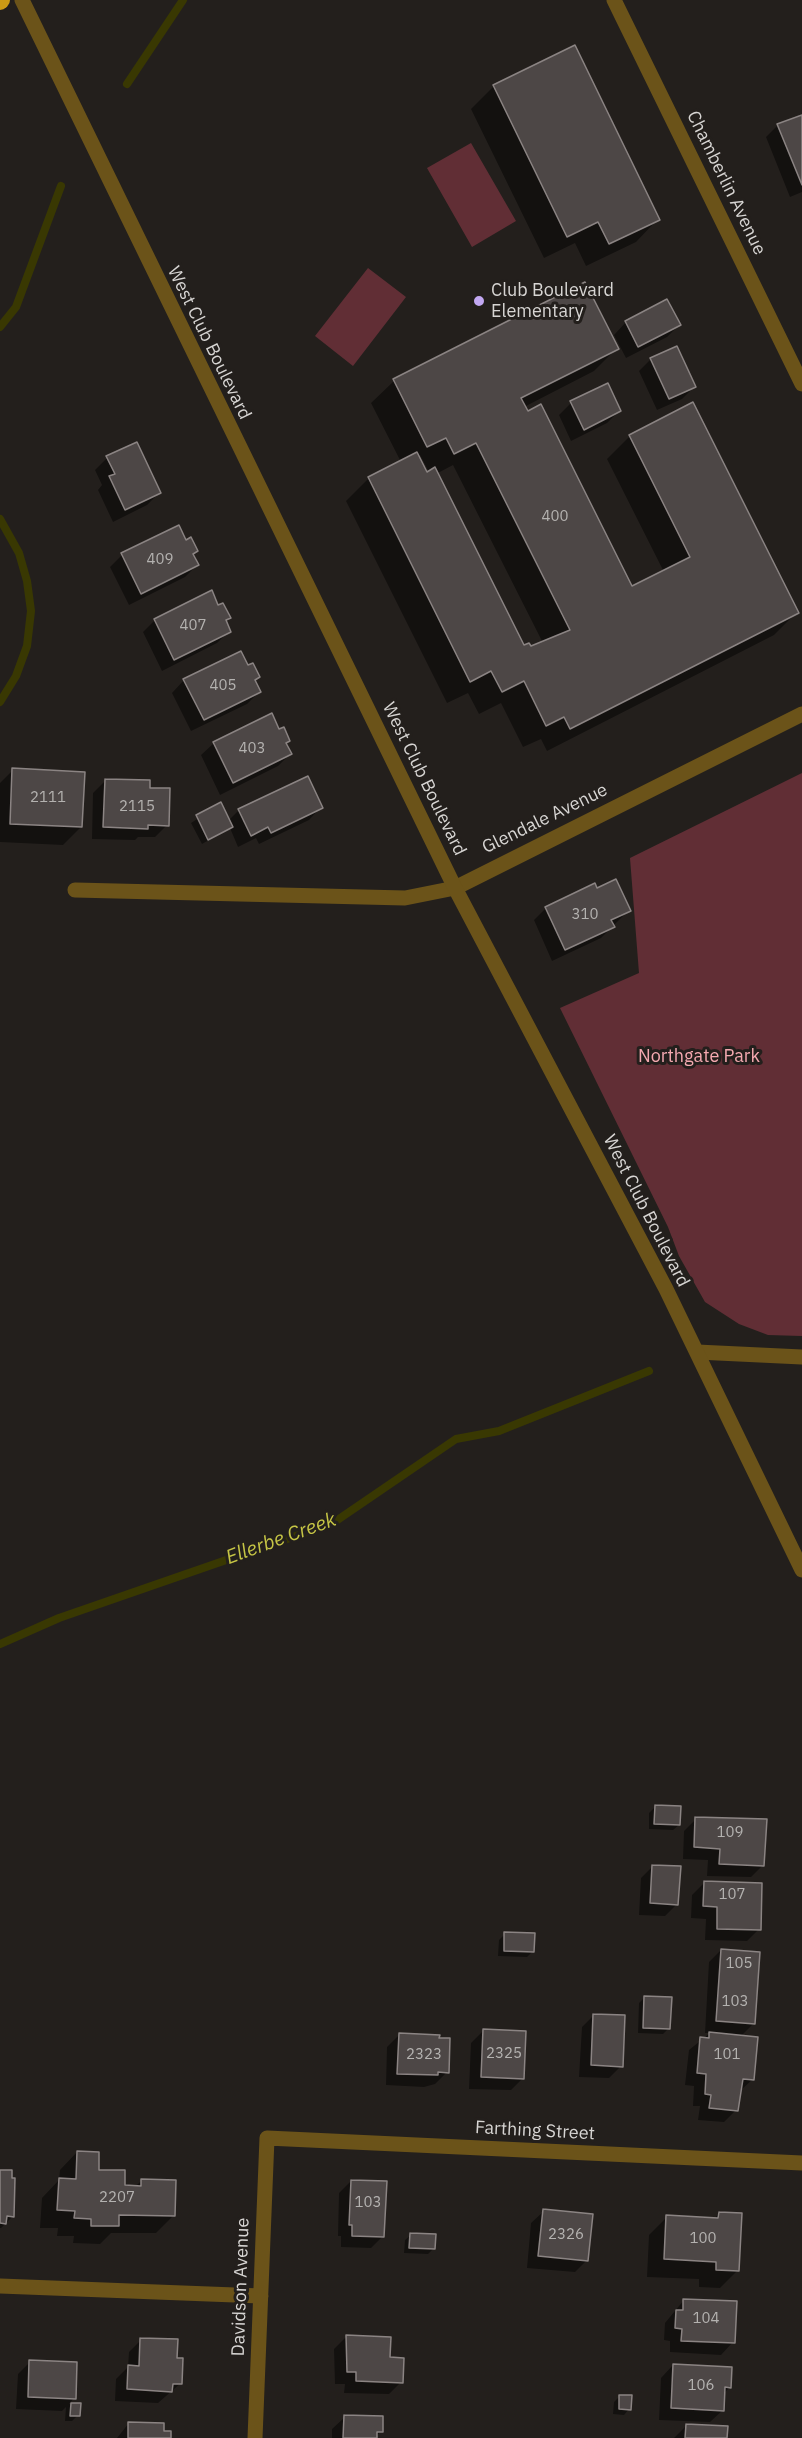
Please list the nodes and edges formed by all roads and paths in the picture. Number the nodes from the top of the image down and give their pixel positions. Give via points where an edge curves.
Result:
1 (22, 0) edge
2 (614, 0) edge
3 (802, 384) edge
4 (802, 714) edge
5 (455, 888) junction
6 (75, 890) dead end
7 (697, 1352) junction
8 (802, 1357) edge
9 (802, 1570) edge
10 (267, 2138) joint
11 (802, 2163) edge
12 (0, 2286) edge
13 (261, 2296) junction
14 (255, 2438) edge

1 - 5 street, West Club Boulevard
2 - 3 street, Chamberlin Avenue
4 - 5 street, Glendale Avenue
5 - 6 street, Glendale Avenue via 405,898
5 - 7 street, West Club Boulevard
7 - 8 street
7 - 9 street, West Club Boulevard
10 - 11 street, Farthing Street
10 - 13 street, Davidson Avenue
12 - 13 street
13 - 14 street, Davidson Avenue

